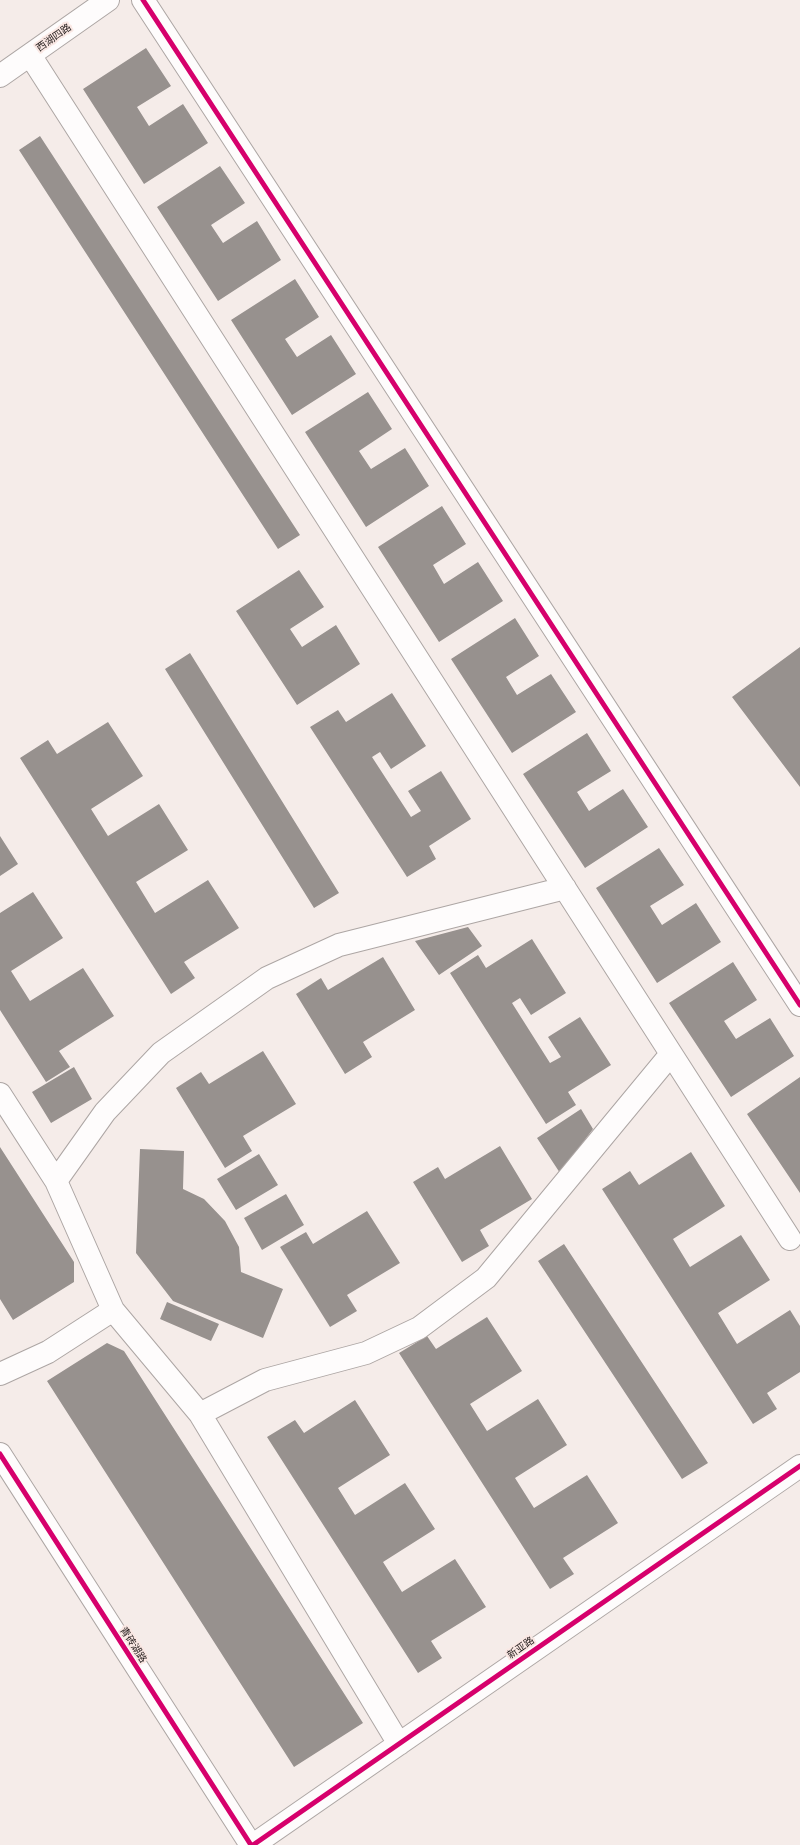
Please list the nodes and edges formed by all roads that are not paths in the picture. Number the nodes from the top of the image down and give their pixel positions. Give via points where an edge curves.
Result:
1 (108, 0) edge
2 (143, 0) edge
3 (30, 55) junction
4 (0, 76) edge
5 (565, 888) junction
6 (800, 1005) edge
7 (671, 1054) junction
8 (0, 1094) edge
9 (56, 1181) junction
10 (790, 1239) dead end
11 (113, 1310) junction
12 (0, 1374) edge
13 (200, 1414) junction
14 (0, 1454) edge
15 (800, 1466) edge
16 (399, 1744) junction
17 (252, 1845) edge

1 - 3 street, 西湖四路
2 - 6 street
3 - 4 street, 西湖四路
3 - 5 street
5 - 7 street
5 - 9 street via 339,945 267,978 162,1053 105,1112
7 - 10 street
7 - 13 street via 486,1278 419,1328 366,1353 265,1380
8 - 9 street
9 - 11 street
11 - 12 street via 48,1352
11 - 13 street
13 - 16 street
14 - 17 street, 青砖湖路
15 - 16 street, 新亚路
16 - 17 street, 新亚路

